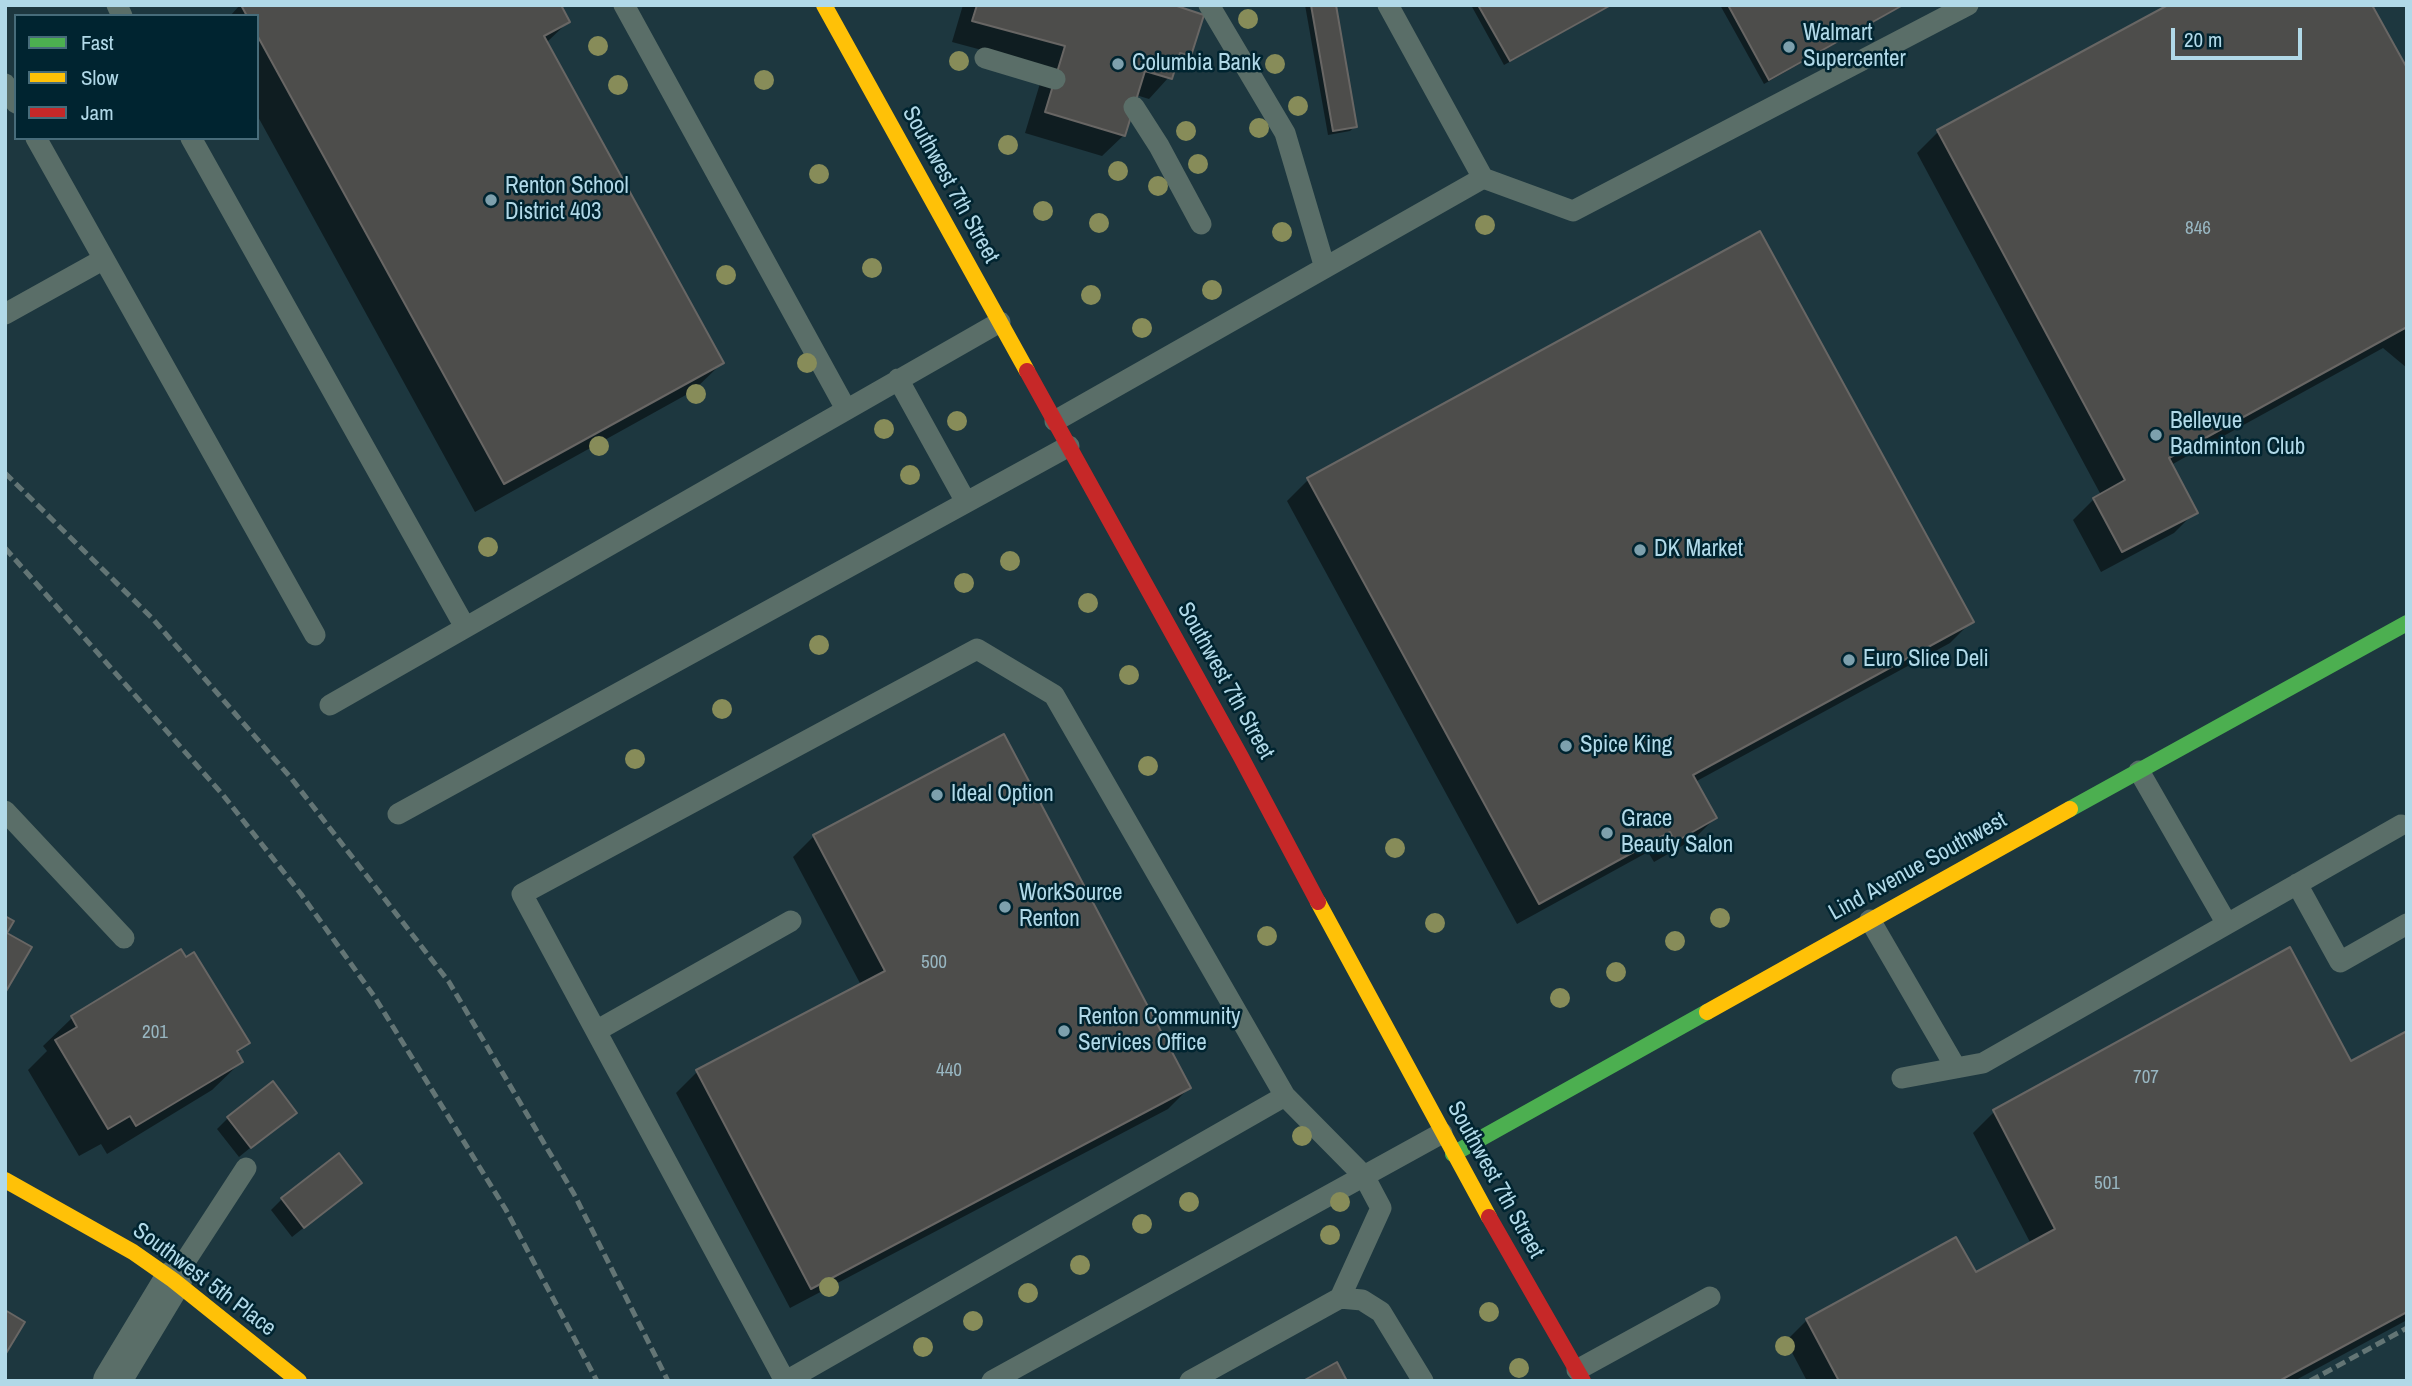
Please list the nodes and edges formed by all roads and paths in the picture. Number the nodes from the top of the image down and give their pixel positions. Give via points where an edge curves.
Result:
1 (624, 5) edge
2 (824, 5) edge
3 (1209, 5) edge
4 (1388, 5) edge
5 (1968, 5) edge
6 (985, 58) dead end
7 (1055, 79) dead end
8 (5, 84) edge
9 (14, 100) edge
10 (1134, 107) dead end
11 (37, 140) edge
12 (192, 140) edge
13 (1483, 178) junction
14 (1201, 224) dead end
15 (104, 259) junction
16 (1325, 268) junction
17 (5, 314) edge
18 (1000, 321) junction
19 (898, 379) junction
20 (846, 409) junction
21 (1055, 421) junction
22 (1069, 446) junction
23 (966, 502) junction
24 (2407, 624) edge
25 (465, 627) junction
26 (315, 635) dead end
27 (330, 705) dead end
28 (2139, 771) junction
29 (5, 811) edge
30 (398, 814) dead end
31 (2401, 825) dead end
32 (2297, 884) junction
33 (790, 920) dead end
34 (1870, 920) junction
35 (2227, 924) junction
36 (2407, 924) edge
37 (124, 937) dead end
38 (596, 1031) junction
39 (1956, 1068) junction
40 (1902, 1078) dead end
41 (1286, 1096) junction
42 (1442, 1133) junction
43 (1453, 1154) junction
44 (246, 1168) dead end
45 (1364, 1176) junction
46 (5, 1180) edge
47 (173, 1280) junction
48 (1710, 1297) dead end
49 (1340, 1298) junction
50 (1580, 1375) edge
51 (112, 1381) edge
52 (299, 1381) edge
53 (785, 1381) edge
54 (992, 1381) edge
55 (1191, 1381) edge
56 (1423, 1381) edge

1 - 20 lane
2 - 18 street, Southwest 7th Street
3 - 16 lane via 1285,133
4 - 13 lane
5 - 13 lane via 1573,211
6 - 7 lane
8 - 9 lane
10 - 14 lane
11 - 15 lane
12 - 25 lane
13 - 16 lane
15 - 17 lane
15 - 26 lane
16 - 21 lane
18 - 19 lane
18 - 21 street, Southwest 7th Street
19 - 20 lane
19 - 23 lane
20 - 25 lane
21 - 22 street, Southwest 7th Street
22 - 23 lane
22 - 42 street, Southwest 7th Street
23 - 30 lane
24 - 28 street, Lind Avenue Southwest
25 - 27 lane
28 - 34 street, Lind Avenue Southwest
28 - 35 lane
29 - 37 lane
31 - 32 lane
32 - 35 lane
32 - 36 lane via 2340,962
33 - 38 lane
34 - 39 lane
34 - 43 street, Lind Avenue Southwest
35 - 39 lane via 1983,1063
38 - 41 lane via 522,894 977,649 1054,695
38 - 53 lane
39 - 40 lane
41 - 45 lane
41 - 53 lane
42 - 43 street, Southwest 7th Street
42 - 45 lane
43 - 50 street, Southwest 7th Street
44 - 47 lane
45 - 49 lane via 1381,1208
45 - 54 lane
46 - 47 street, Southwest 5th Place via 133,1252
47 - 51 street
47 - 52 street, Southwest 5th Place
48 - 50 lane
49 - 55 lane
49 - 56 lane via 1362,1300 1381,1312

